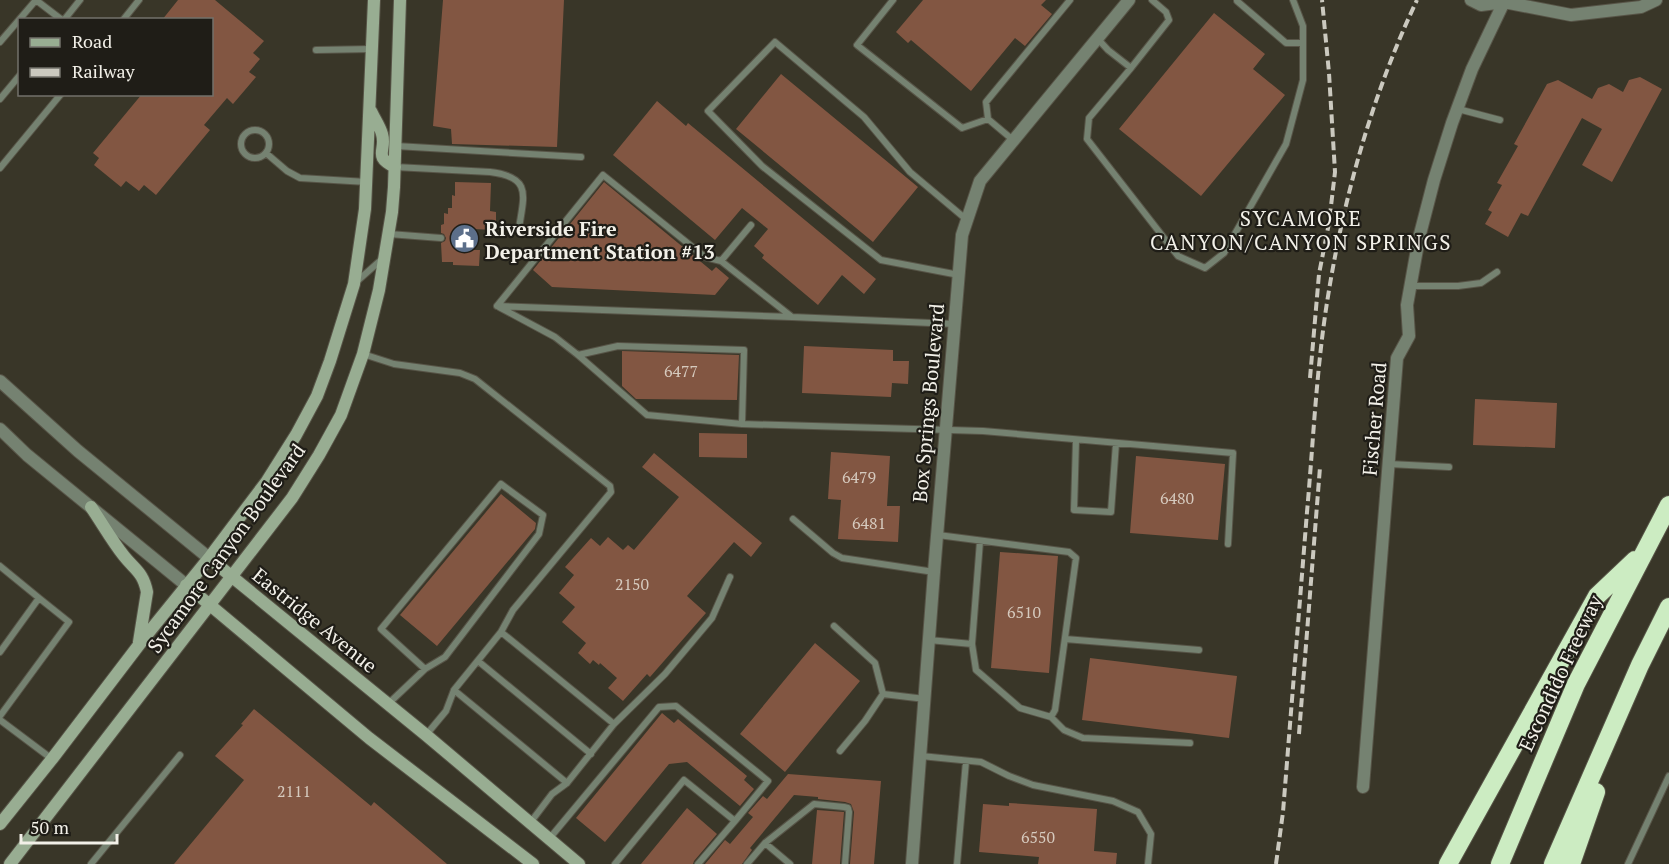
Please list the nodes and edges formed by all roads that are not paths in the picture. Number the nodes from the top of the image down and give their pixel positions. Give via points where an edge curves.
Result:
1 (36, 0) edge
2 (80, 0) edge
3 (139, 0) edge
4 (374, 0) edge
5 (400, 0) edge
6 (893, 0) edge
7 (1070, 0) edge
8 (1129, 0) edge
9 (1152, 0) edge
10 (1237, 0) edge
11 (1293, 0) edge
12 (1471, 0) edge
13 (1656, 0) edge
14 (1503, 1) edge
15 (1518, 2) edge
16 (1627, 4) edge
17 (21, 18) edge
18 (60, 18) edge
19 (65, 18) edge
20 (125, 18) edge
21 (18, 21) edge
22 (1097, 38) junction
23 (0, 42) edge
24 (1302, 43) junction
25 (372, 49) junction
26 (316, 50) dead end
27 (1131, 68) junction
28 (18, 77) edge
29 (59, 96) edge
30 (0, 99) edge
31 (369, 107) junction
32 (1457, 109) junction
33 (988, 119) junction
34 (1500, 120) dead end
35 (1013, 141) junction
36 (396, 146) junction
37 (266, 153) junction
38 (581, 157) dead end
39 (395, 166) junction
40 (0, 168) edge
41 (367, 182) junction
42 (967, 220) junction
43 (751, 225) dead end
44 (519, 228) dead end
45 (388, 234) junction
46 (441, 238) dead end
47 (384, 258) junction
48 (721, 261) junction
49 (1497, 272) dead end
50 (959, 275) junction
51 (354, 284) junction
52 (1410, 286) junction
53 (496, 306) junction
54 (792, 317) junction
55 (955, 324) junction
56 (363, 354) junction
57 (578, 355) junction
58 (0, 381) edge
59 (742, 424) junction
60 (0, 429) edge
61 (946, 431) junction
62 (1076, 440) junction
63 (1116, 443) junction
64 (1389, 465) junction
65 (1449, 466) dead end
66 (1669, 505) edge
67 (91, 507) junction
68 (793, 519) dead end
69 (937, 535) junction
70 (980, 541) junction
71 (1228, 544) dead end
72 (1645, 551) junction
73 (209, 558) junction
74 (0, 566) edge
75 (934, 572) junction
76 (232, 577) junction
77 (730, 577) dead end
78 (186, 585) junction
79 (39, 598) junction
80 (209, 606) junction
81 (1669, 608) edge
82 (834, 626) dead end
83 (501, 632) junction
84 (1065, 639) junction
85 (930, 640) junction
86 (972, 644) junction
87 (138, 646) junction
88 (1199, 650) dead end
89 (0, 652) edge
90 (478, 661) junction
91 (1640, 665) junction
92 (425, 669) junction
93 (454, 690) junction
94 (883, 694) junction
95 (925, 699) junction
96 (388, 704) junction
97 (0, 716) edge
98 (1051, 717) junction
99 (0, 720) edge
100 (614, 724) junction
101 (426, 735) junction
102 (1190, 743) dead end
103 (840, 751) dead end
104 (591, 754) junction
105 (180, 755) dead end
106 (920, 756) junction
107 (52, 759) junction
108 (966, 761) junction
109 (1669, 776) edge
110 (567, 783) junction
111 (1363, 787) dead end
112 (735, 821) junction
113 (530, 823) junction
114 (0, 824) edge
115 (549, 839) junction
116 (765, 843) junction
117 (10, 864) edge
118 (91, 864) edge
119 (533, 864) edge
120 (579, 864) edge
121 (615, 864) edge
122 (698, 864) edge
123 (747, 864) edge
124 (790, 864) edge
125 (844, 864) edge
126 (912, 864) edge
127 (957, 864) edge
128 (1148, 864) edge
129 (1448, 864) edge
130 (1500, 864) edge
131 (1553, 864) edge
132 (1571, 864) edge
133 (1628, 864) edge

1 - 17 lane
1 - 18 lane
2 - 19 lane
3 - 20 lane
4 - 25 main road, Sycamore Canyon Boulevard
5 - 36 main road, Sycamore Canyon Boulevard
6 - 33 lane via 857,45 962,128
7 - 33 lane via 986,102
8 - 22 street, Box Springs Boulevard
9 - 27 lane via 1169,20
10 - 24 lane via 1286,43
11 - 24 lane via 1302,26
12 - 14 street via 1481,5
13 - 16 street via 1641,7
14 - 15 street
14 - 32 street, Fischer Road
15 - 16 street via 1571,15
21 - 23 lane
22 - 27 lane
22 - 35 street, Box Springs Boulevard
24 - 27 lane via 1303,80 1286,144 1224,253 1205,268 1178,256 1087,138 1089,118
25 - 26 lane
25 - 31 main road, Sycamore Canyon Boulevard
28 - 30 lane
29 - 40 lane
31 - 39 main road via 383,136 382,156
31 - 41 main road, Sycamore Canyon Boulevard
32 - 34 lane
32 - 52 street, Fischer Road via 1431,192
33 - 35 lane
35 - 42 street, Box Springs Boulevard via 980,181
36 - 38 lane
36 - 39 main road, Sycamore Canyon Boulevard
37 - 37 lane via 269,140 264,133 255,130 243,135 240,143 246,155 254,159
37 - 41 lane via 300,178
39 - 44 lane via 514,177 524,195
39 - 45 main road, Sycamore Canyon Boulevard
41 - 51 main road, Sycamore Canyon Boulevard
42 - 50 street, Box Springs Boulevard
42 - 50 lane via 910,172 864,117 775,42 708,111 762,166 881,260
43 - 48 lane
45 - 46 lane
45 - 47 main road, Sycamore Canyon Boulevard
47 - 51 lane
47 - 56 main road, Sycamore Canyon Boulevard
48 - 53 lane via 705,257 603,175
48 - 54 lane
49 - 52 lane via 1481,283
50 - 55 street, Box Springs Boulevard
51 - 73 main road, Sycamore Canyon Boulevard via 330,361 307,416 267,481
52 - 64 street, Fischer Road via 1409,336 1397,358
53 - 54 lane
53 - 57 lane
54 - 55 lane
55 - 61 street, Box Springs Boulevard
56 - 76 main road, Sycamore Canyon Boulevard via 341,416 319,455
56 - 83 lane via 394,364 460,373 475,379 610,486 611,492 513,610
57 - 59 lane via 647,415
57 - 59 lane via 618,346 744,350
58 - 73 street, Eastridge Avenue
59 - 61 lane
60 - 67 street
61 - 62 lane
61 - 69 street, Box Springs Boulevard
62 - 63 lane
62 - 63 lane via 1074,510 1111,512
63 - 71 lane via 1233,453
64 - 65 lane
64 - 111 street, Fischer Road
66 - 72 highway, Escondido Freeway
67 - 78 street
67 - 87 main road via 145,584
68 - 75 lane via 842,558
69 - 70 lane
69 - 75 street, Box Springs Boulevard
70 - 84 lane via 1073,554 1076,558
70 - 86 lane
72 - 129 highway via 1597,596
72 - 130 highway, Escondido Freeway via 1576,684
73 - 76 main road, Eastridge Avenue
73 - 78 main road, Sycamore Canyon Boulevard
74 - 79 lane
75 - 85 street, Box Springs Boulevard
76 - 80 main road, Sycamore Canyon Boulevard
76 - 96 main road, Eastridge Avenue
77 - 100 lane via 712,618 665,674
78 - 80 main road
78 - 87 main road, Sycamore Canyon Boulevard
79 - 89 lane
79 - 97 lane via 69,622
80 - 117 main road, Sycamore Canyon Boulevard
80 - 119 main road via 369,738
81 - 91 highway
82 - 94 lane via 876,663
83 - 90 lane
83 - 100 lane
84 - 88 lane
84 - 98 lane
85 - 86 lane
85 - 95 street, Box Springs Boulevard
86 - 98 lane via 977,672 1020,708
87 - 107 main road, Sycamore Canyon Boulevard
90 - 93 lane
90 - 104 lane
91 - 131 highway
91 - 132 highway
92 - 92 lane via 445,657 539,534 543,515 501,484 381,629
92 - 96 lane
93 - 101 lane via 446,711
93 - 110 lane
94 - 95 lane
94 - 103 lane
95 - 106 street, Box Springs Boulevard
96 - 101 main road, Eastridge Avenue
98 - 102 lane via 1064,730 1083,738
99 - 107 lane
100 - 104 lane
101 - 113 main road, Eastridge Avenue
104 - 110 lane
105 - 118 lane
106 - 108 lane
106 - 126 street, Box Springs Boulevard
107 - 114 main road, Sycamore Canyon Boulevard
108 - 127 lane
108 - 128 lane via 981,762 1033,785 1113,801 1138,812 1151,834
109 - 133 lane
110 - 113 lane via 552,794
112 - 115 lane via 768,781 676,706 659,707
112 - 121 lane via 684,780
112 - 122 lane
113 - 115 main road, Eastridge Avenue
115 - 120 main road, Eastridge Avenue
116 - 123 lane
116 - 124 lane
116 - 125 lane via 814,804 848,808

